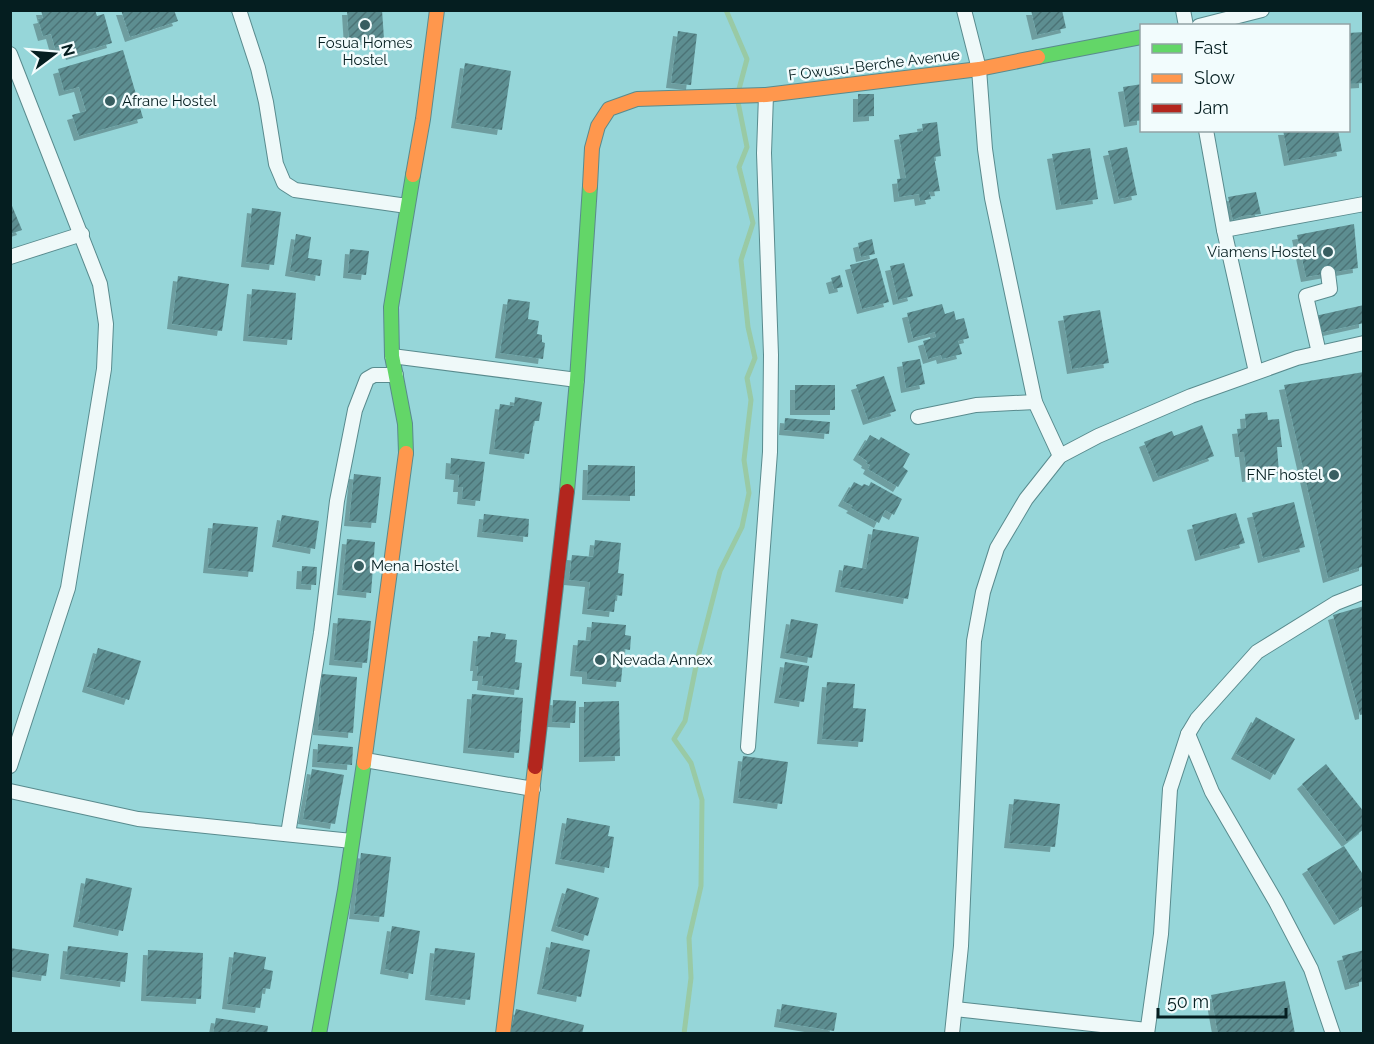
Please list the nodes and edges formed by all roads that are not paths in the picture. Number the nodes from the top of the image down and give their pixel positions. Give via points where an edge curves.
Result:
1 (239, 10) edge
2 (437, 10) edge
3 (964, 10) edge
4 (1262, 10) edge
5 (1207, 24) edge
6 (1140, 37) edge
7 (10, 54) edge
8 (979, 69) junction
9 (766, 95) junction
10 (1206, 132) edge
11 (1364, 204) edge
12 (407, 206) junction
13 (1224, 230) junction
14 (82, 234) junction
15 (10, 257) edge
16 (1328, 273) dead end
17 (1364, 343) edge
18 (1319, 353) junction
19 (392, 356) junction
20 (1256, 372) junction
21 (396, 375) junction
22 (577, 380) junction
23 (1035, 402) junction
24 (918, 417) dead end
25 (1060, 456) junction
26 (1364, 592) edge
27 (1188, 735) junction
28 (748, 747) dead end
29 (364, 760) junction
30 (10, 766) edge
31 (533, 789) junction
32 (10, 791) edge
33 (288, 834) junction
34 (352, 841) junction
35 (955, 1009) junction
36 (1147, 1032) edge
37 (319, 1034) edge
38 (503, 1034) edge
39 (952, 1034) edge
40 (1332, 1034) edge

1 - 12 street via 258,68 276,164 284,183 295,190
2 - 12 street
3 - 8 street
4 - 5 street
6 - 8 street, F Owusu-Berche Avenue
7 - 14 street
8 - 9 street, F Owusu-Berche Avenue
8 - 23 street via 992,198
9 - 22 street, F Owusu-Berche Avenue via 637,99 609,109 598,126 592,148
9 - 28 street via 770,452
10 - 13 street
11 - 13 street
12 - 19 street via 391,307
13 - 20 street
14 - 15 street
14 - 30 street via 100,284 106,324 104,369 68,588
16 - 18 street via 1330,289 1306,296
17 - 18 street
18 - 20 street
19 - 21 street
19 - 22 street
20 - 25 street via 1139,417
21 - 29 street via 406,455
21 - 33 street via 374,375 367,379 355,410 337,501 321,633
22 - 31 street
23 - 24 street via 976,405
23 - 25 street
25 - 35 street via 1026,499 997,548 983,592 974,641
26 - 27 street via 1336,603 1257,652 1197,719
27 - 36 street via 1170,789 1161,934
27 - 40 street via 1212,792 1311,969
29 - 31 street
29 - 34 street
31 - 38 street
32 - 33 street via 138,819
33 - 34 street
34 - 37 street
35 - 36 street
35 - 39 street

